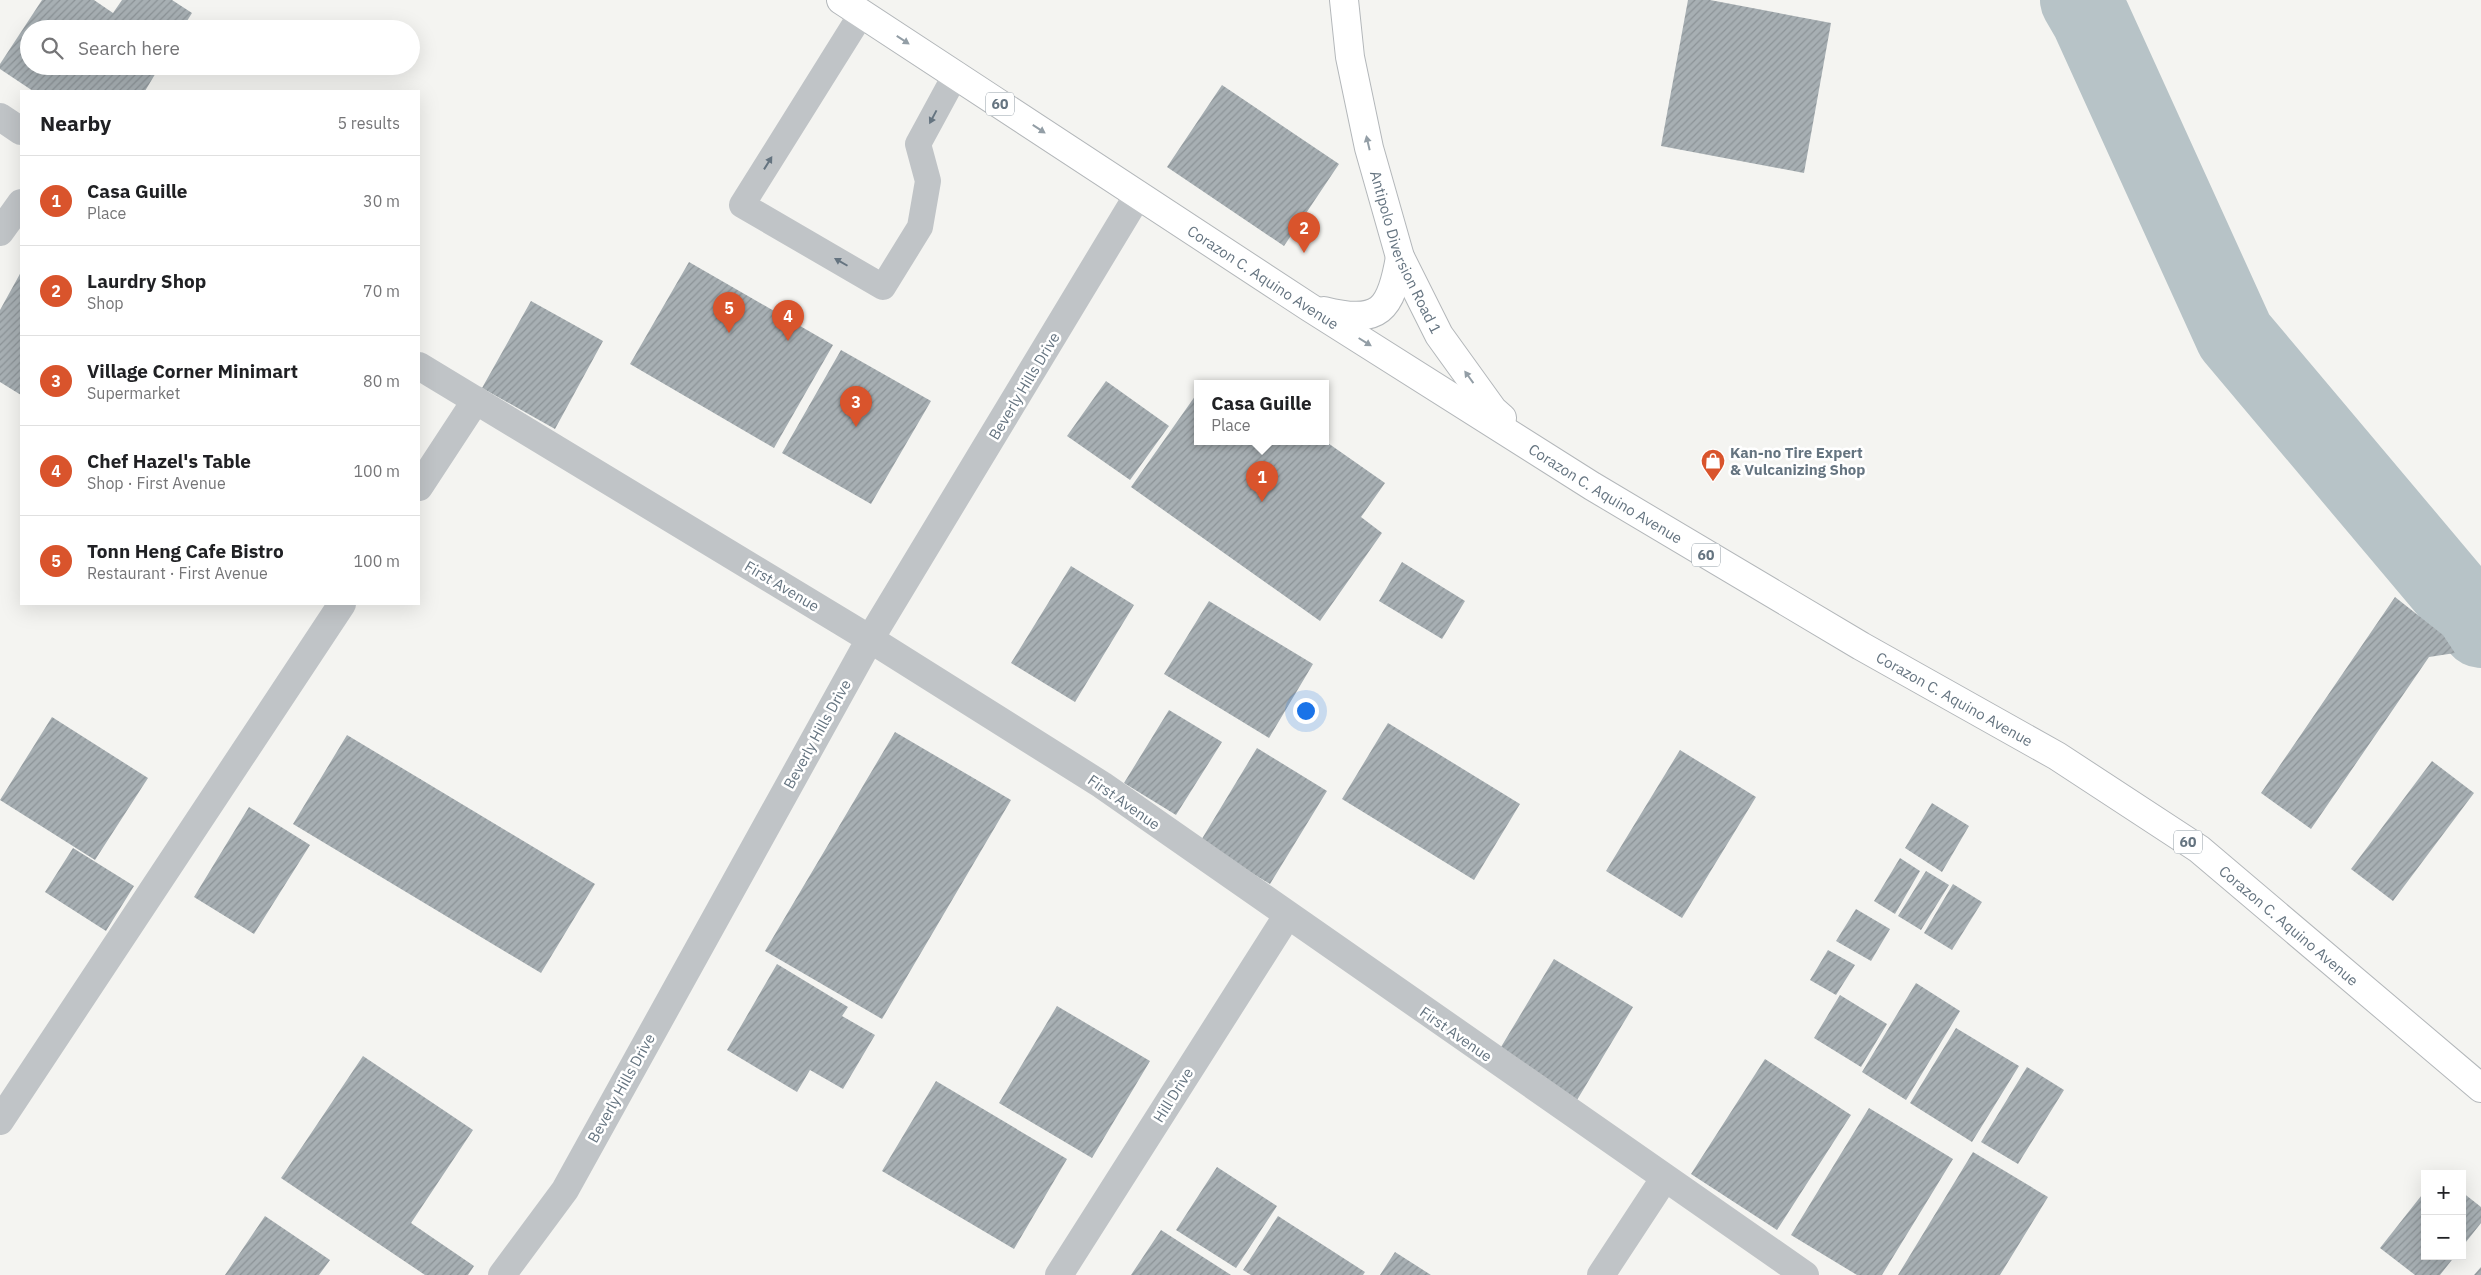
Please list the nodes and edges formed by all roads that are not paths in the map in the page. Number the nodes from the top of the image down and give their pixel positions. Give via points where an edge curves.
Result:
1 (1344, 0) edge
2 (851, 7) edge
3 (956, 74) junction
4 (0, 117) edge
5 (20, 130) edge
6 (1138, 195) junction
7 (20, 204) edge
8 (0, 232) edge
9 (1400, 257) junction
10 (1308, 307) junction
11 (420, 367) edge
12 (476, 400) junction
13 (1553, 460) junction
14 (420, 485) edge
15 (341, 605) edge
16 (870, 639) junction
17 (1287, 916) junction
18 (2481, 1088) edge
19 (0, 1121) edge
20 (1664, 1178) junction
21 (502, 1275) edge
22 (1059, 1275) edge
23 (1601, 1275) edge
24 (1805, 1275) edge

9 -> 1 main road, Antipolo Diversion Road 1 / 60 via 1369,148 1350,57
2 -> 3 main road, Corazon C. Aquino Avenue / 60
3 -> 2 lane via 918,144 928,181 920,227 883,287 742,205
3 -> 6 main road, Corazon C. Aquino Avenue / 60
4 - 5 street
6 - 10 main road, Corazon C. Aquino Avenue / 60
6 - 16 street, Beverly Hills Drive
7 - 8 street
9 - 10 main road via 1394,288 1379,311 1369,316 1349,317
13 -> 9 main road, Antipolo Diversion Road 1 / 60 via 1493,410 1439,335
10 -> 13 main road, Corazon C. Aquino Avenue / 60
11 - 12 street, First Avenue
12 - 14 street
12 - 16 street, First Avenue
13 - 18 main road, Corazon C. Aquino Avenue / 60 via 1852,641 2057,756 2199,849
15 - 19 street
16 - 17 street, First Avenue via 1102,785
16 - 21 street, Beverly Hills Drive via 565,1190
17 - 20 street, First Avenue
17 - 22 street, Hill Drive
20 - 23 street
20 - 24 street, First Avenue

